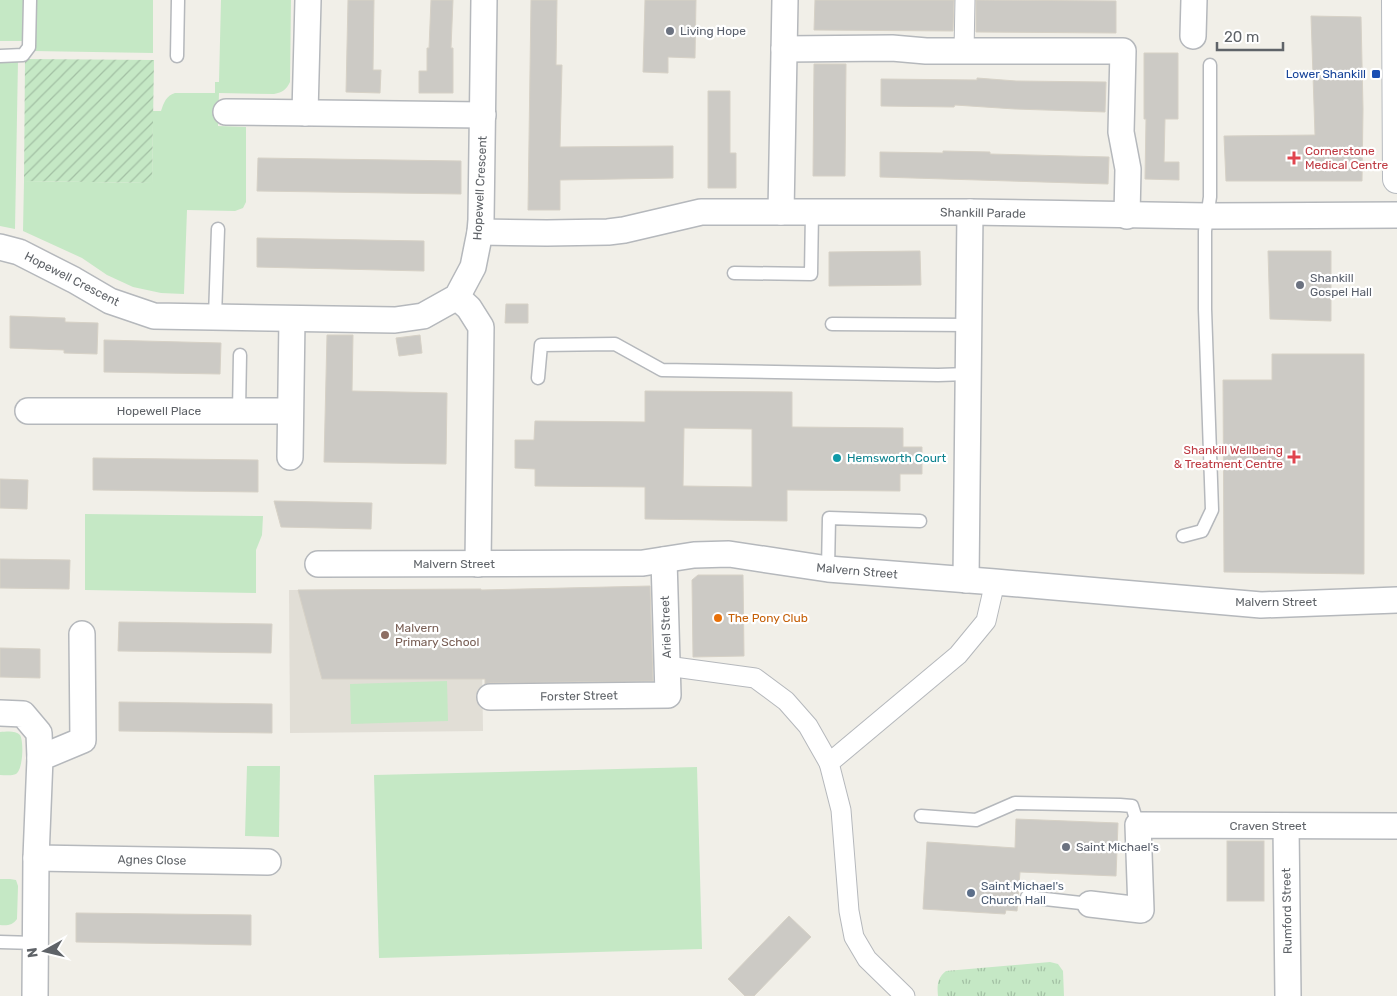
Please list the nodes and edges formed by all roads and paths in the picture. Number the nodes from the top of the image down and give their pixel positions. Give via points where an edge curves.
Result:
1 (30, 0) edge
2 (178, 0) edge
3 (308, 0) edge
4 (484, 0) edge
5 (785, 0) edge
6 (965, 0) edge
7 (1194, 0) edge
8 (1396, 15) edge
9 (1193, 36) dead end
10 (784, 49) junction
11 (964, 51) junction
12 (0, 56) edge
13 (177, 56) dead end
14 (1210, 65) dead end
15 (226, 112) dead end
16 (305, 113) junction
17 (483, 115) junction
18 (1397, 179) edge
19 (781, 212) junction
20 (812, 212) junction
21 (970, 212) junction
22 (1397, 215) edge
23 (1127, 216) junction
24 (1207, 216) junction
25 (218, 229) dead end
26 (480, 232) junction
27 (0, 247) edge
28 (734, 273) dead end
29 (457, 297) junction
30 (215, 318) junction
31 (292, 319) junction
32 (832, 324) dead end
33 (969, 325) junction
34 (240, 355) dead end
35 (968, 374) junction
36 (538, 378) dead end
37 (28, 411) dead end
38 (239, 411) junction
39 (290, 411) junction
40 (290, 457) dead end
41 (920, 521) dead end
42 (1183, 536) dead end
43 (664, 560) junction
44 (318, 564) dead end
45 (478, 564) junction
46 (828, 569) junction
47 (966, 580) junction
48 (995, 582) junction
49 (1397, 600) edge
50 (82, 634) dead end
51 (667, 666) junction
52 (668, 695) joint
53 (490, 697) dead end
54 (0, 713) edge
55 (40, 758) junction
56 (828, 763) junction
57 (921, 816) dead end
58 (1138, 825) junction
59 (1286, 826) junction
60 (1397, 826) edge
61 (36, 858) junction
62 (268, 862) dead end
63 (1027, 897) dead end
64 (1090, 904) joint
65 (0, 942) edge
66 (35, 943) junction
67 (35, 996) edge
68 (905, 996) edge
69 (1288, 996) edge

1 - 12 lane via 29,47 23,55
2 - 13 lane
3 - 16 street
4 - 17 street, Hopewell Crescent
5 - 10 street
6 - 11 street
7 - 9 street
8 - 18 main road
10 - 11 street
10 - 19 street
11 - 23 street via 1123,52 1121,132 1128,169
14 - 24 lane via 1210,197
15 - 16 street
16 - 17 street
17 - 26 street, Hopewell Crescent
19 - 20 street, Shankill Parade
19 - 26 street, Shankill Parade via 701,212 608,232
20 - 21 street, Shankill Parade
20 - 28 lane via 810,274
21 - 23 street, Shankill Parade
21 - 33 street
22 - 24 street, Shankill Parade
23 - 24 street, Shankill Parade
24 - 42 lane via 1205,309 1212,510 1202,531
25 - 30 lane
26 - 29 street, Hopewell Crescent via 473,267
27 - 30 street, Hopewell Crescent via 19,252 110,301 154,316
29 - 31 street, Hopewell Crescent via 423,316 395,320
29 - 45 street via 481,327
30 - 31 street, Hopewell Crescent
31 - 39 street
32 - 33 lane
33 - 35 street
34 - 38 lane
35 - 36 lane via 662,370 614,344 541,345
35 - 47 street
37 - 38 street, Hopewell Place
38 - 39 street, Hopewell Place
39 - 40 street
41 - 46 lane via 829,518
43 - 45 street, Malvern Street via 643,563
43 - 46 street, Malvern Street via 729,554
43 - 51 street, Ariel Street
44 - 45 street, Malvern Street
46 - 47 street, Malvern Street
47 - 48 street, Malvern Street
48 - 49 street, Malvern Street via 1261,605
48 - 56 street via 986,621 958,656 915,688
50 - 55 street via 83,740
51 - 52 street, Ariel Street
51 - 56 street via 755,678 786,701 808,726
52 - 53 street, Forster Street
54 - 55 street via 23,714 39,733
55 - 61 street
56 - 68 street via 848,810 849,911 854,937 867,959
57 - 58 lane via 976,820 1015,802 1120,805 1132,806
58 - 59 street, Craven Street
58 - 64 street via 1140,910
59 - 60 street, Craven Street
59 - 69 street, Rumford Street
61 - 62 street, Agnes Close
61 - 66 street
63 - 64 lane
65 - 66 lane
66 - 67 street

